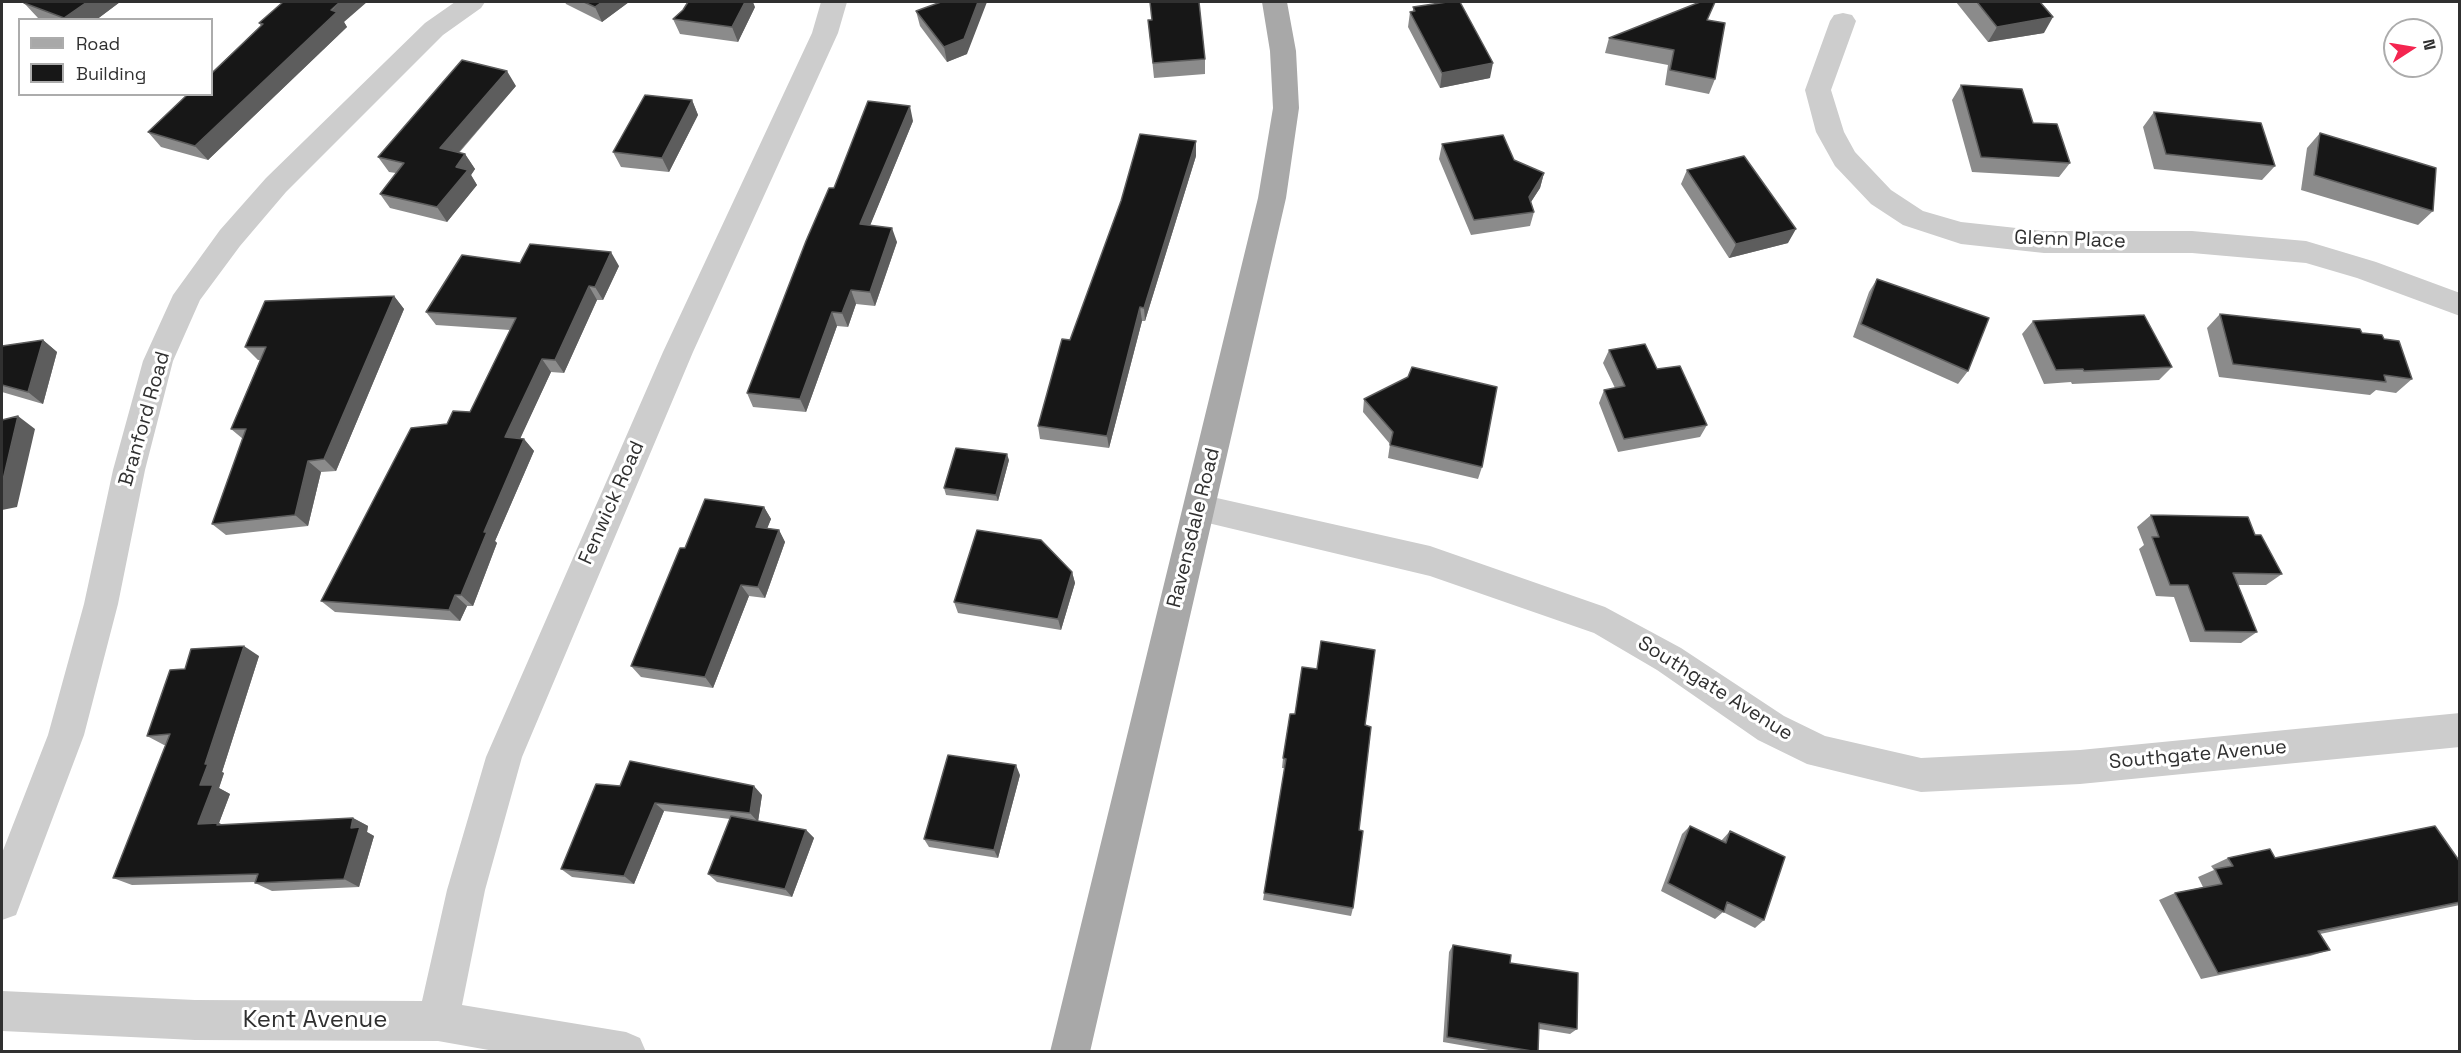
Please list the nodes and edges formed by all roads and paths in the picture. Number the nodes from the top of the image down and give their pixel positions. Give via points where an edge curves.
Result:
1 (472, 2) edge
2 (834, 2) edge
3 (1275, 2) edge
4 (1843, 21) dead end
5 (2460, 304) edge
6 (1199, 508) junction
7 (2460, 730) edge
8 (2, 902) edge
9 (2, 1011) edge
10 (438, 1021) junction
11 (626, 1052) edge
12 (1070, 1052) edge

1 - 8 street, Branford Road via 434,29 276,185 188,295 158,361 66,735
2 - 10 street, Fenwick Road via 825,33 678,352 504,757 466,890
3 - 6 main road, Ravensdale Road via 1286,108 1272,198
4 - 5 street, Glenn Place via 1818,90 1830,132 1845,159 1881,197 1913,218 1961,233 2044,242 2192,242 2306,252
6 - 7 street, Southgate Avenue via 1430,561 1605,622 1669,659 1771,728 1820,752 1921,774 2080,767
6 - 12 main road, Ravensdale Road
9 - 10 street, Kent Avenue via 195,1020
10 - 11 street, Kent Avenue

